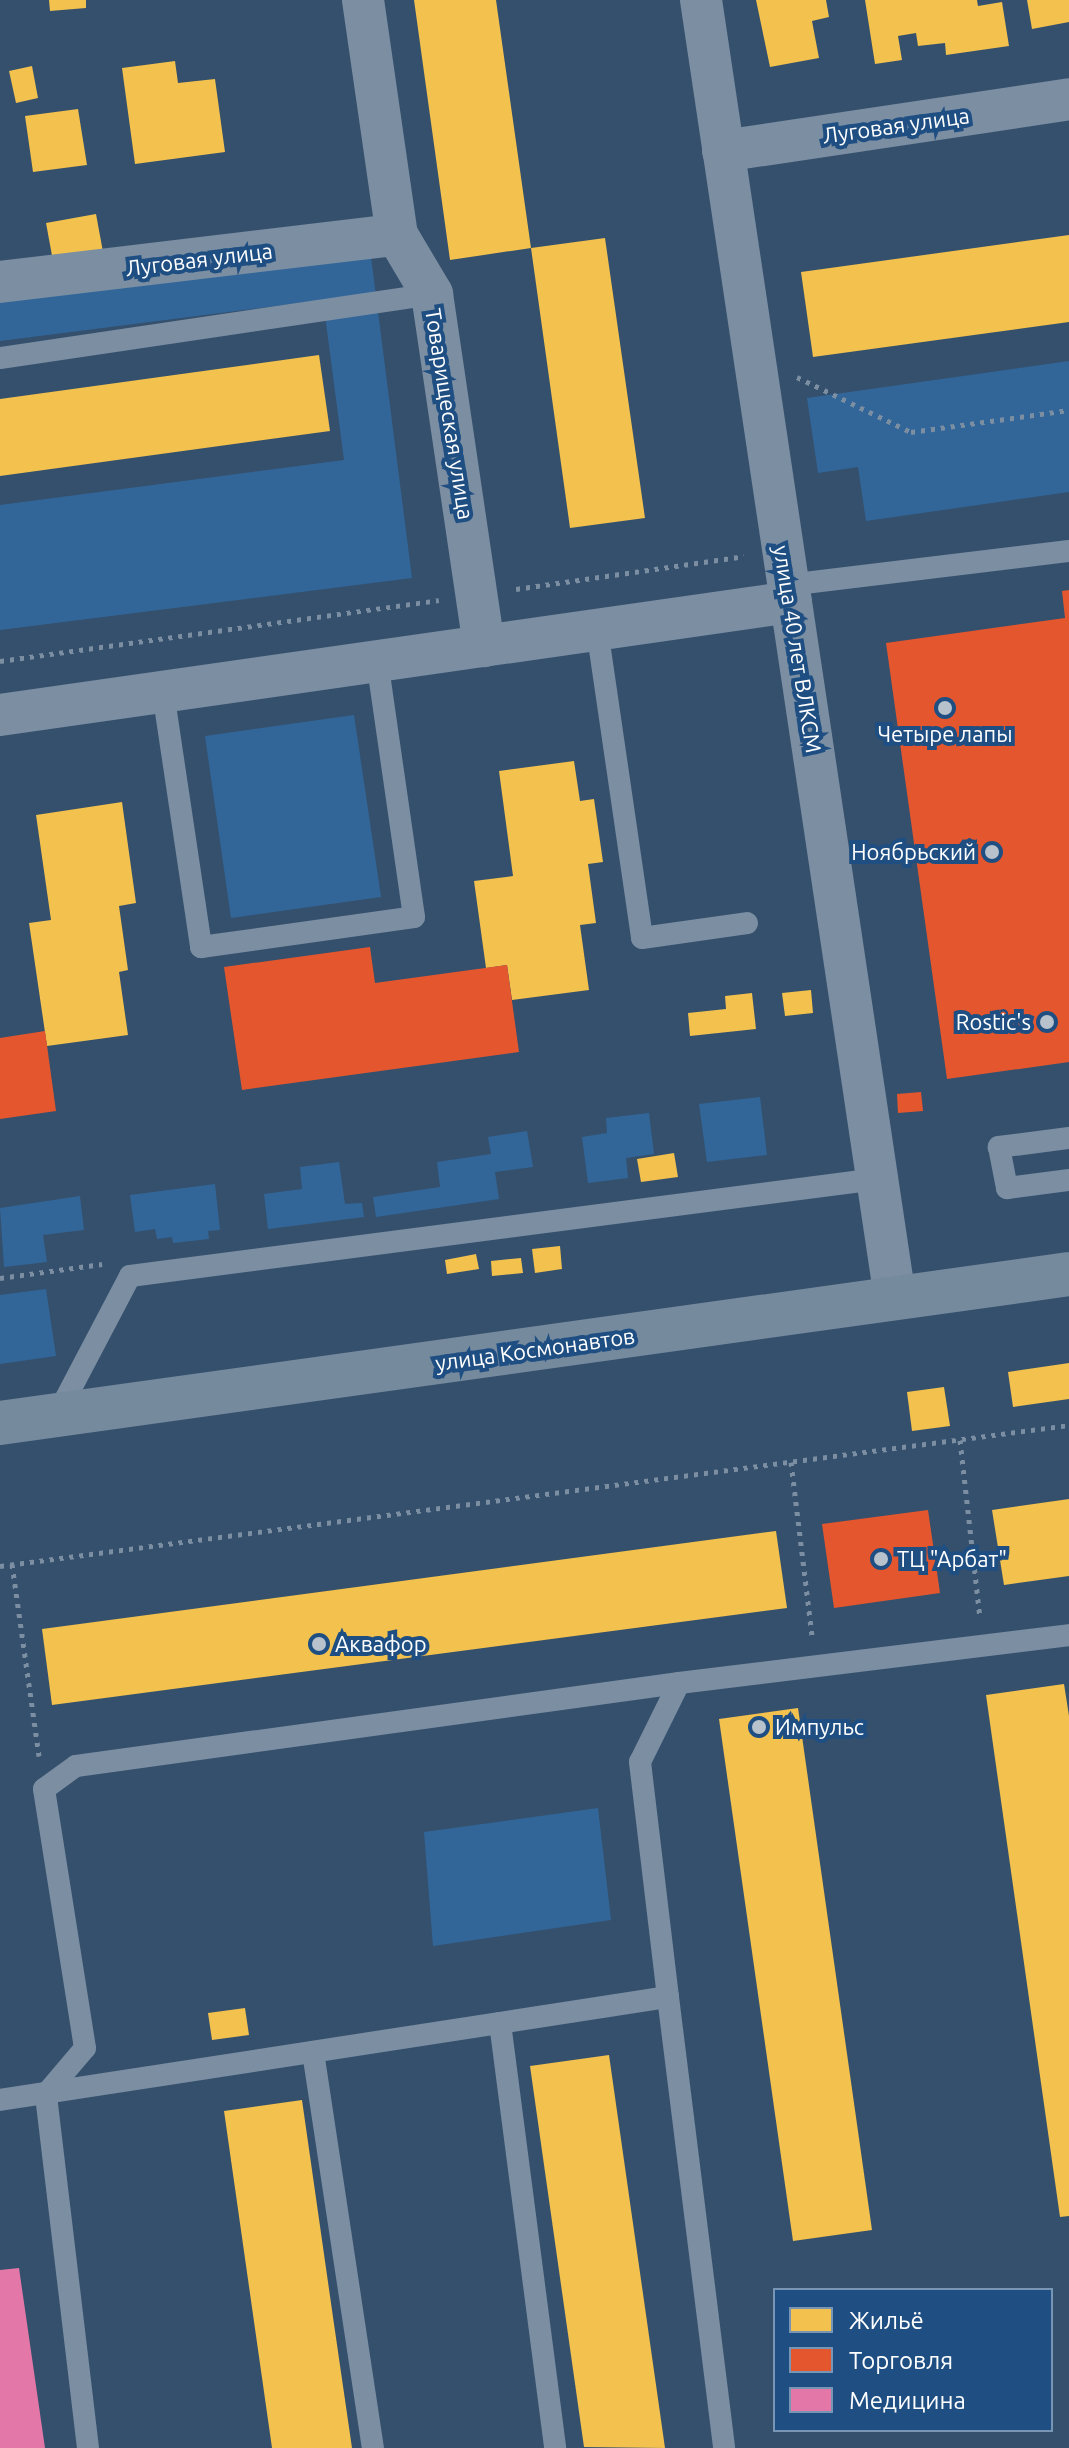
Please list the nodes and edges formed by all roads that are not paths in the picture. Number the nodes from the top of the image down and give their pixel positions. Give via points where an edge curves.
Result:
1 (363, 0) edge
2 (701, 0) edge
3 (1069, 99) edge
4 (723, 151) junction
5 (397, 235) junction
6 (0, 282) edge
7 (432, 294) junction
8 (0, 358) edge
9 (1069, 551) edge
10 (787, 579) junction
11 (597, 629) junction
12 (484, 646) junction
13 (377, 661) junction
14 (163, 692) junction
15 (0, 715) edge
16 (747, 923) dead end
17 (1069, 1138) edge
18 (877, 1179) junction
19 (1069, 1180) edge
20 (1069, 1274) edge
21 (895, 1298) junction
22 (57, 1415) junction
23 (0, 1423) edge
24 (1069, 1635) edge
25 (679, 1683) junction
26 (668, 1997) junction
27 (500, 2023) junction
28 (313, 2052) junction
29 (46, 2094) junction
30 (0, 2100) edge
31 (88, 2448) edge
32 (373, 2448) edge
33 (555, 2448) edge
34 (724, 2448) edge

1 - 5 street, Товарищеская улица
2 - 4 street, улица 40 лет ВЛКСМ
3 - 4 street, Луговая улица
4 - 10 street, улица 40 лет ВЛКСМ
5 - 6 street, Луговая улица
5 - 7 street, Товарищеская улица
7 - 8 lane
7 - 12 street, Товарищеская улица
9 - 10 lane
10 - 11 street
10 - 18 street, улица 40 лет ВЛКСМ
11 - 12 street
11 - 16 lane via 642,938
12 - 13 street
13 - 14 street
13 - 14 lane via 414,917 201,947
14 - 15 street
17 - 19 lane via 999,1147 1007,1188
18 - 21 street, улица 40 лет ВЛКСМ
18 - 22 lane via 130,1276
20 - 21 main road, улица Космонавтов
21 - 22 main road, улица Космонавтов
22 - 23 main road, улица Космонавтов
24 - 25 lane
25 - 26 lane via 640,1762
25 - 29 lane via 76,1766 44,1789 85,2048
26 - 27 lane
26 - 34 lane
27 - 28 lane
27 - 33 lane
28 - 29 lane
28 - 32 lane
29 - 30 lane
29 - 31 lane

